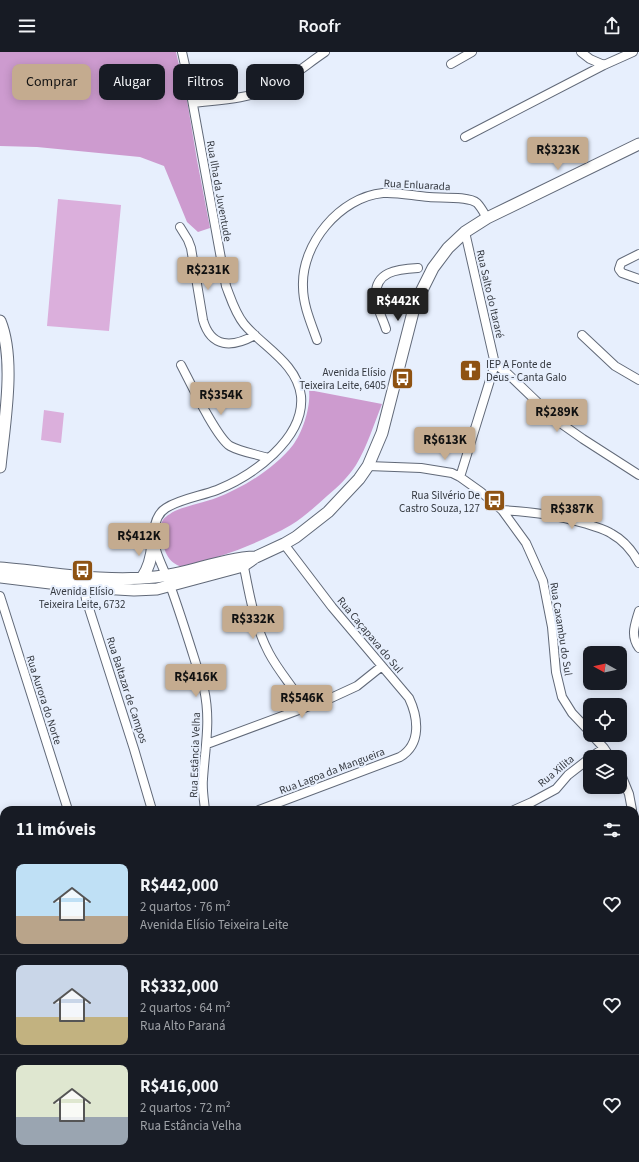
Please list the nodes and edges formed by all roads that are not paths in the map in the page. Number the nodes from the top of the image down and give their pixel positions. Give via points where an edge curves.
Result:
1 (182, 52) edge
2 (325, 52) edge
3 (472, 52) edge
4 (581, 52) edge
5 (632, 52) edge
6 (451, 64) dead end
7 (604, 65) junction
8 (193, 103) junction
9 (465, 137) dead end
10 (639, 144) edge
11 (487, 218) junction
12 (180, 227) dead end
13 (464, 232) junction
14 (639, 254) edge
15 (418, 268) dead end
16 (639, 279) edge
17 (0, 321) edge
18 (386, 329) dead end
19 (255, 335) junction
20 (582, 335) dead end
21 (317, 340) dead end
22 (495, 364) junction
23 (181, 365) dead end
24 (639, 380) edge
25 (0, 381) edge
26 (0, 389) edge
27 (268, 458) junction
28 (368, 466) junction
29 (0, 467) edge
30 (639, 475) edge
31 (460, 477) junction
32 (502, 510) junction
33 (153, 543) junction
34 (284, 544) junction
35 (242, 561) junction
36 (639, 563) edge
37 (0, 568) edge
38 (0, 577) edge
39 (142, 578) junction
40 (169, 581) junction
41 (83, 582) junction
42 (0, 596) edge
43 (639, 611) edge
44 (639, 648) edge
45 (382, 666) junction
46 (305, 707) junction
47 (583, 725) edge
48 (598, 742) edge
49 (206, 744) junction
50 (410, 748) joint
51 (604, 748) joint
52 (601, 750) edge
53 (583, 764) edge
54 (627, 789) edge
55 (67, 806) edge
56 (151, 806) edge
57 (205, 806) edge
58 (270, 806) edge
59 (523, 806) edge
60 (631, 806) edge

1 - 8 street, Rua Ilha da Juventude
2 - 8 street via 269,89 249,95
3 - 6 street
4 - 7 street
5 - 7 street
7 - 9 street
8 - 19 street, Rua Ilha da Juventude via 226,286 238,316
10 - 11 main road
11 - 13 main road
11 - 21 street, Rua Enluarada via 477,203 469,199 382,193 351,205 329,222 315,238 308,254 302,285 303,299
12 - 19 street via 191,248 203,320 210,336 232,344
13 - 22 street, Rua Salto do Itararé
13 - 28 main road via 433,268 419,296 382,433
14 - 16 street via 621,263 618,269
15 - 18 street via 397,269 380,280 376,297
17 - 29 main road via 6,340 8,368
19 - 27 street, Rua Ilha da Juventude via 285,363 298,384 301,395 299,418 294,428 282,445
20 - 24 street via 615,366
22 - 30 street via 556,420
22 - 31 street
23 - 27 street via 226,443
25 - 26 main road
27 - 33 street, Rua Ilha da Juventude via 247,474 217,490 165,508 156,520
28 - 31 street, Rua Caxambu do Sul via 433,469
28 - 34 main road via 328,512
31 - 32 street, Rua Caxambu do Sul
32 - 36 street via 546,514 596,527 613,534 631,550
32 - 47 street, Rua Caxambu do Sul via 526,543 543,581 562,697
33 - 39 main road via 146,573
33 - 40 street
34 - 35 main road
34 - 45 street, Rua Caçapava do Sul via 332,607
35 - 40 main road
35 - 46 street via 253,609 268,652
37 - 41 main road
38 - 41 main road
39 - 40 main road
39 - 41 main road
40 - 41 main road via 157,589 134,590
40 - 49 street, Rua Estância Velha via 204,689 208,714
41 - 56 street, Rua Baltazar de Campos
42 - 55 street, Rua Aurora do Norte
43 - 44 street via 634,632 634,641
45 - 46 street via 356,686
45 - 50 street, Rua Caçapava do Sul via 409,698 414,710 416,732
46 - 49 street
48 - 51 street
49 - 57 street, Rua Estância Velha via 203,780
50 - 58 street, Rua Lagoa da Mangueira via 400,757
51 - 52 street, Rua Xilita
53 - 59 street, Rua Xilita via 568,775 556,789
54 - 60 street

